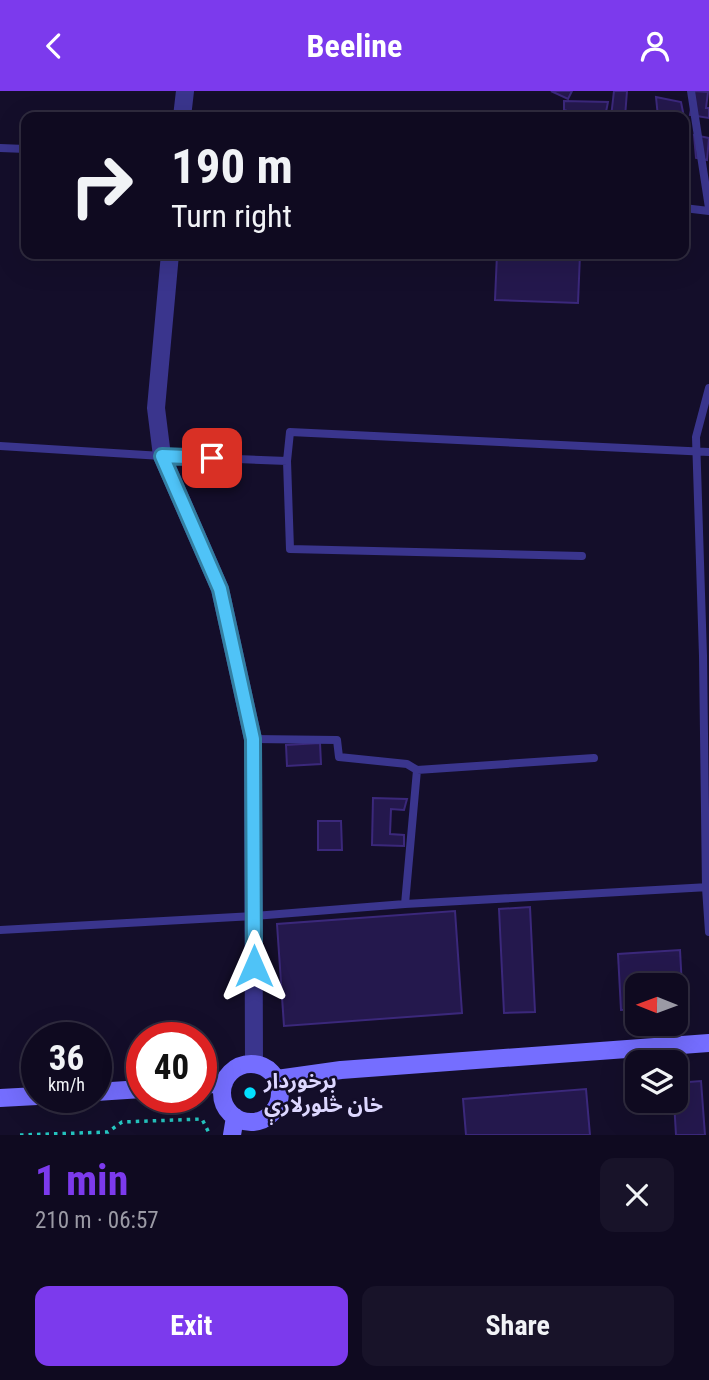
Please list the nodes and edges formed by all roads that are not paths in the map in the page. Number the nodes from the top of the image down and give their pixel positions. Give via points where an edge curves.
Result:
1 (185, 91) edge
2 (691, 91) edge
3 (183, 112) edge
4 (0, 148) edge
5 (21, 149) edge
6 (689, 208) edge
7 (709, 209) edge
8 (170, 259) edge
9 (709, 388) edge
10 (0, 446) edge
11 (696, 452) junction
12 (709, 452) edge
13 (162, 456) junction
14 (287, 461) junction
15 (582, 557) dead end
16 (706, 731) edge
17 (253, 739) junction
18 (594, 758) dead end
19 (417, 770) junction
20 (707, 888) edge
21 (405, 904) junction
22 (254, 916) junction
23 (0, 930) edge
24 (709, 932) edge
25 (709, 1044) edge
26 (254, 1064) junction
27 (277, 1079) junction
28 (224, 1083) junction
29 (217, 1084) edge
30 (21, 1097) edge
31 (0, 1098) edge
32 (233, 1126) edge
33 (261, 1128) edge

1 - 3 street
2 - 7 lane
4 - 5 lane
6 - 7 lane
8 - 13 street via 156,408
9 - 11 lane
10 - 13 lane
11 - 12 lane
11 - 14 lane via 290,432
11 - 16 lane
13 - 14 lane
13 - 17 street via 220,589
14 - 15 lane via 290,549
16 - 20 lane
17 - 19 lane via 337,740 339,757 407,764
17 - 22 street
18 - 19 lane
19 - 21 lane
20 - 21 lane
20 - 24 lane
21 - 22 lane
22 - 23 lane
22 - 26 street
25 - 27 main road via 341,1070
26 - 27 main road
26 - 28 main road via 236,1068
27 - 33 main road via 280,1098
28 - 29 main road
28 - 32 main road via 224,1102
30 - 31 main road
32 - 33 main road via 244,1121

